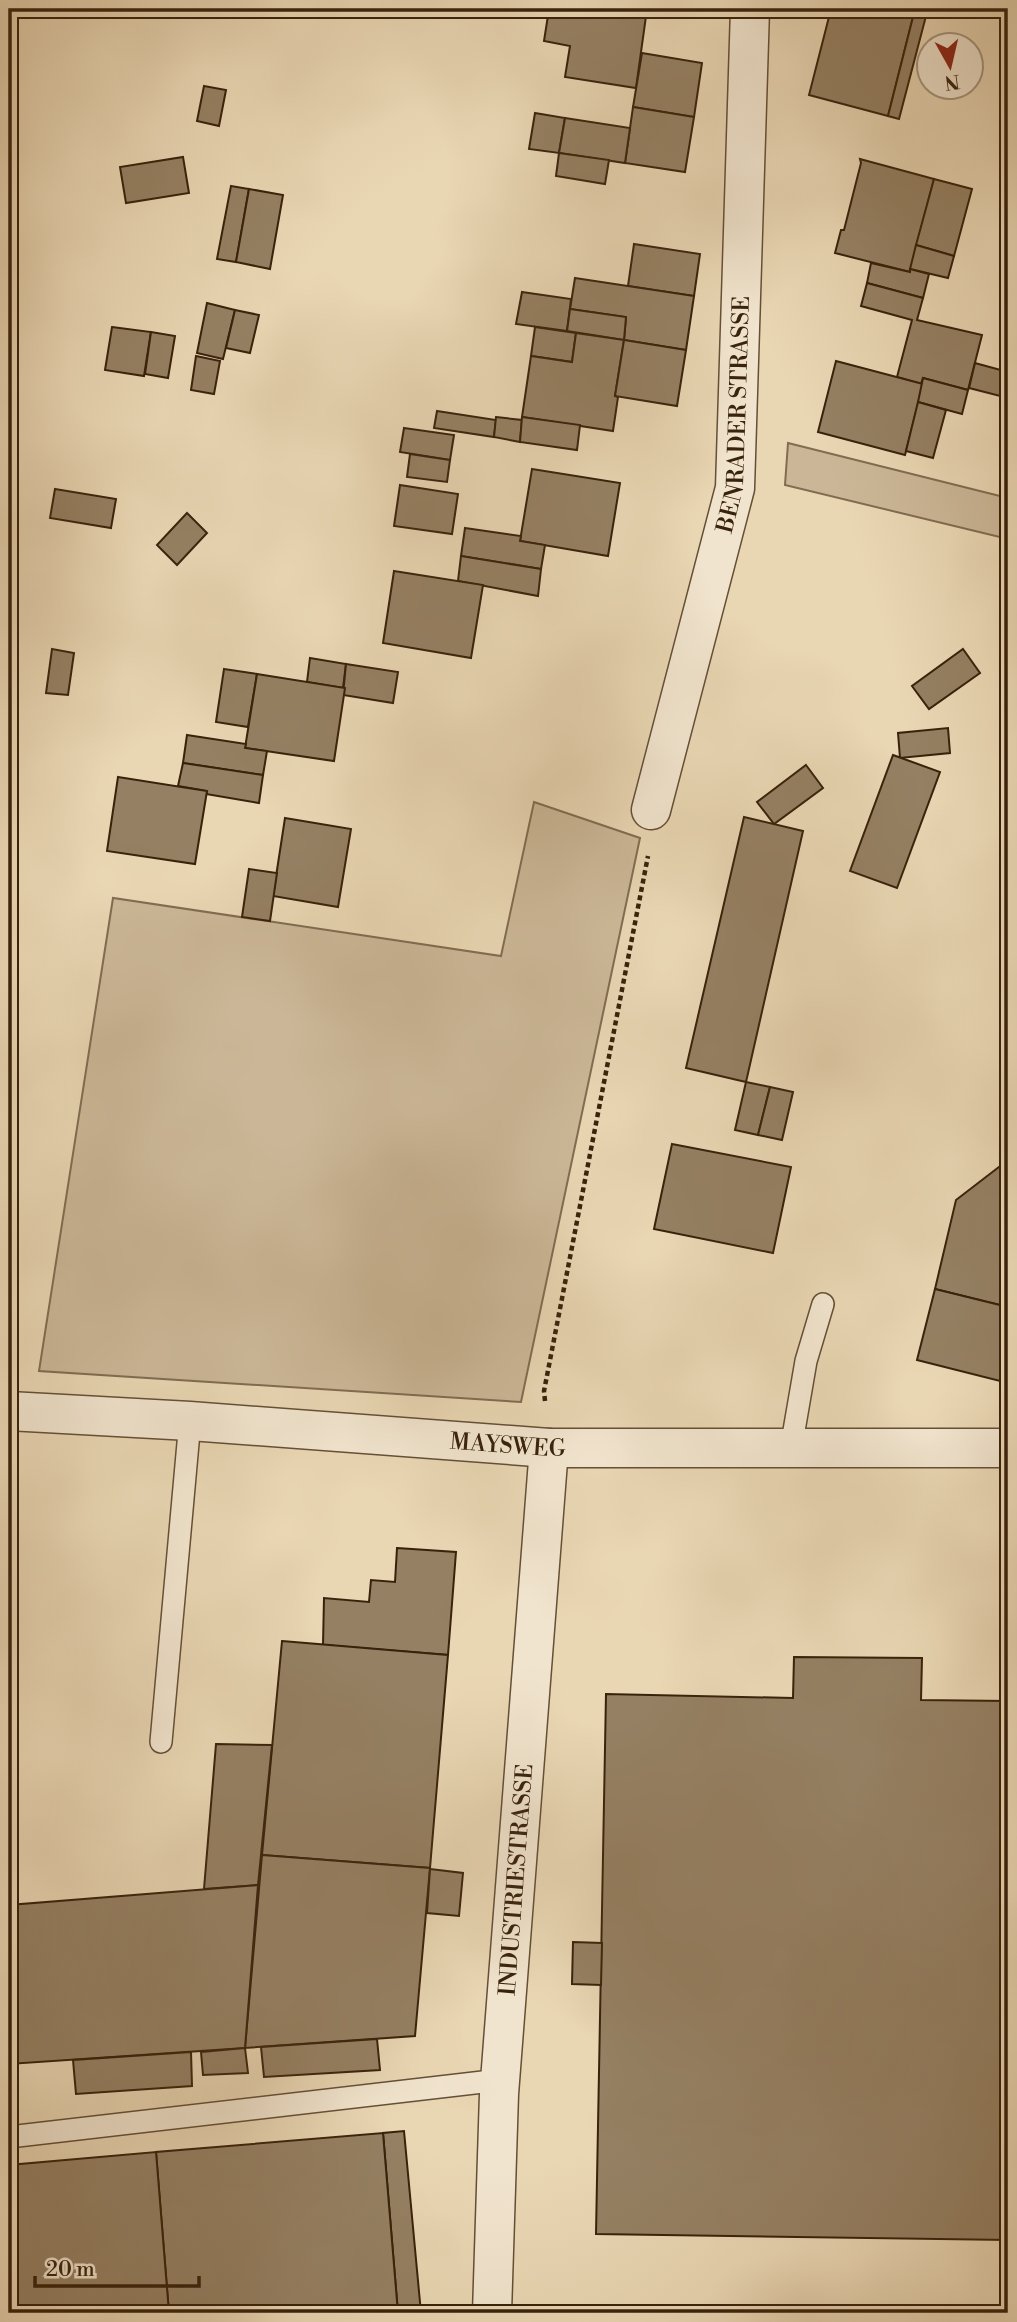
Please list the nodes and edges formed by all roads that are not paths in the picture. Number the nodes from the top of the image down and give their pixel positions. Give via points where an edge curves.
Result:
1 (750, 9) edge
2 (651, 810) road end
3 (823, 1304) dead end
4 (9, 1411) edge
5 (190, 1421) junction
6 (549, 1448) junction
7 (792, 1448) junction
8 (1008, 1448) edge
9 (162, 1742) dead end
10 (500, 2080) junction
11 (9, 2137) edge
12 (492, 2313) edge

1 - 2 street, BENRADER STRASSE via 735,488
3 - 7 lane via 806,1360
4 - 5 street, MAYSWEG
5 - 6 street, MAYSWEG
5 - 9 lane
6 - 7 street, MAYSWEG
6 - 10 street, INDUSTRIESTRASSE
7 - 8 street, MAYSWEG
10 - 11 lane
10 - 12 street, INDUSTRIESTRASSE

